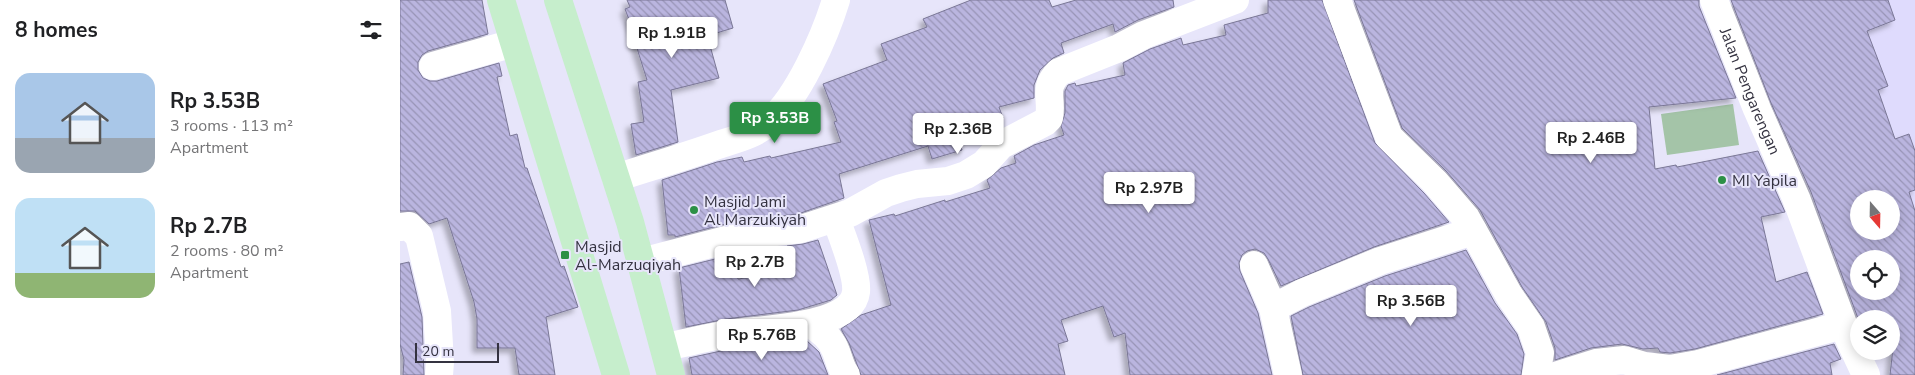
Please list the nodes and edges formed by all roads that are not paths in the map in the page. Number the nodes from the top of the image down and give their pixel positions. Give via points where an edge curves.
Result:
1 (500, 0) edge
2 (558, 0) edge
3 (1235, 0) edge
4 (1337, 0) edge
5 (1714, 0) edge
6 (843, 3) edge
7 (514, 43) junction
8 (433, 66) dead end
9 (616, 178) junction
10 (836, 219) junction
11 (400, 227) edge
12 (1473, 231) junction
13 (641, 262) junction
14 (1254, 265) dead end
15 (1274, 308) junction
16 (810, 324) junction
17 (1843, 325) junction
18 (665, 347) junction
19 (439, 375) edge
20 (616, 375) edge
21 (671, 375) edge
22 (846, 375) edge
23 (1288, 375) edge
24 (1536, 375) edge
25 (1558, 375) edge
26 (1866, 375) edge

1 - 7 main road
2 - 9 main road
3 - 10 street via 1058,72 1048,88 1049,118 1001,145 984,164 966,175 886,193
4 - 12 street via 1389,137 1435,182
5 - 17 street, Jalan Pengarengan via 1796,198
6 - 9 street via 827,26 786,106 770,122 754,133
7 - 8 street
7 - 20 main road
9 - 13 main road
10 - 13 street via 801,229 741,236
10 - 16 street via 857,291 842,312
11 - 19 street via 408,226 419,236 437,311
12 - 15 street via 1380,261
12 - 24 street via 1531,327 1540,353
13 - 18 main road
14 - 15 street
15 - 23 street
16 - 18 street via 728,334
16 - 22 street via 827,336
17 - 25 street via 1688,366 1670,369 1624,360 1596,363
17 - 26 street, Jalan Pengarengan
18 - 21 main road

